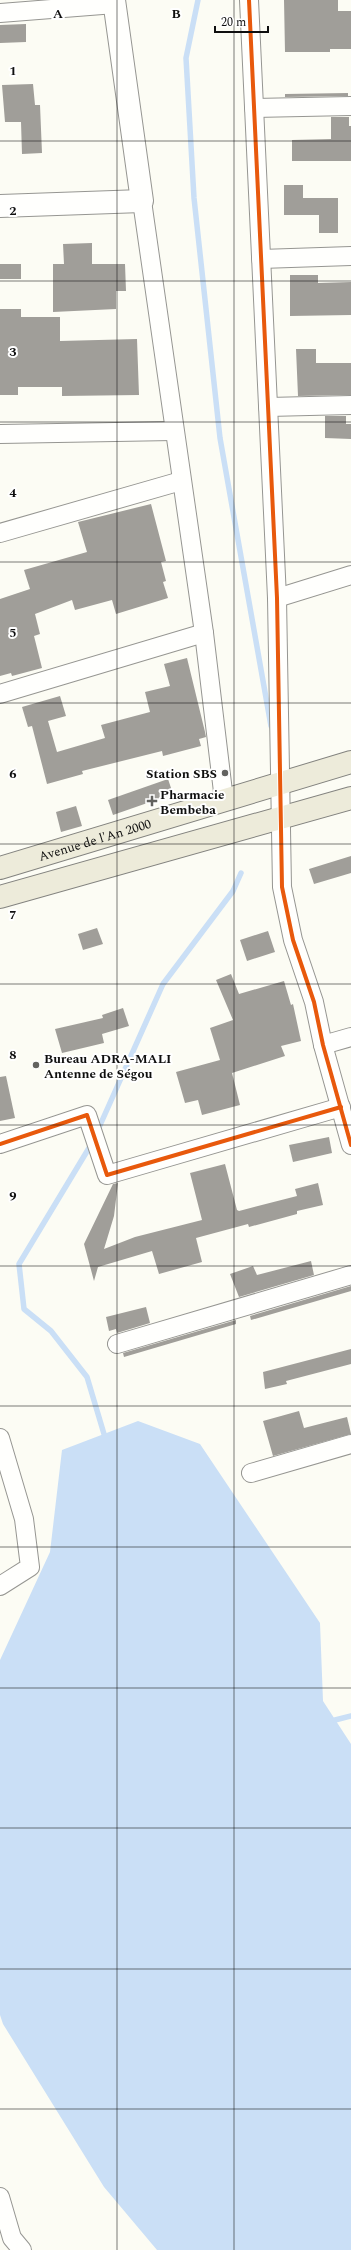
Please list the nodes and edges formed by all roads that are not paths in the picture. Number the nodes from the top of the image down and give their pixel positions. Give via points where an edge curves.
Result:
1 (249, 0) edge
2 (114, 2) edge
3 (0, 13) edge
4 (351, 106) edge
5 (254, 108) junction
6 (142, 201) junction
7 (0, 206) edge
8 (351, 256) edge
9 (261, 259) junction
10 (351, 405) edge
11 (268, 407) junction
12 (173, 431) junction
13 (0, 434) edge
14 (181, 481) junction
15 (0, 533) edge
16 (351, 575) edge
17 (277, 598) junction
18 (204, 634) junction
19 (0, 694) edge
20 (351, 762) edge
21 (282, 782) junction
22 (351, 798) edge
23 (224, 800) junction
24 (282, 818) junction
25 (0, 868) edge
26 (0, 897) edge
27 (351, 1037) edge
28 (323, 1045) junction
29 (341, 1106) junction
30 (0, 1144) edge
31 (351, 1145) edge
32 (351, 1275) edge
33 (117, 1344) dead end
34 (0, 1438) edge
35 (351, 1444) edge
36 (250, 1473) dead end
37 (0, 1586) edge
38 (0, 2197) edge
39 (12, 2243) edge

1 - 5 street
2 - 3 street
2 - 6 street
4 - 5 street
5 - 9 street
6 - 7 street
6 - 12 street
8 - 9 street
9 - 11 street
10 - 11 street
11 - 17 street
12 - 13 street
12 - 14 street
14 - 15 street
14 - 18 street
16 - 17 street
17 - 21 street
18 - 19 street
18 - 23 street
20 - 21 main road, Avenue de l'An 2000
21 - 23 main road, Avenue de l'An 2000
21 - 24 street
22 - 24 main road
23 - 25 main road, Avenue de l'An 2000
24 - 26 main road
24 - 28 street via 282,887 293,940 314,1002
27 - 28 street
28 - 29 street
29 - 30 street via 108,1175 87,1115
29 - 31 street
32 - 33 street
34 - 37 street via 24,1519 30,1567
35 - 36 street
38 - 39 street

